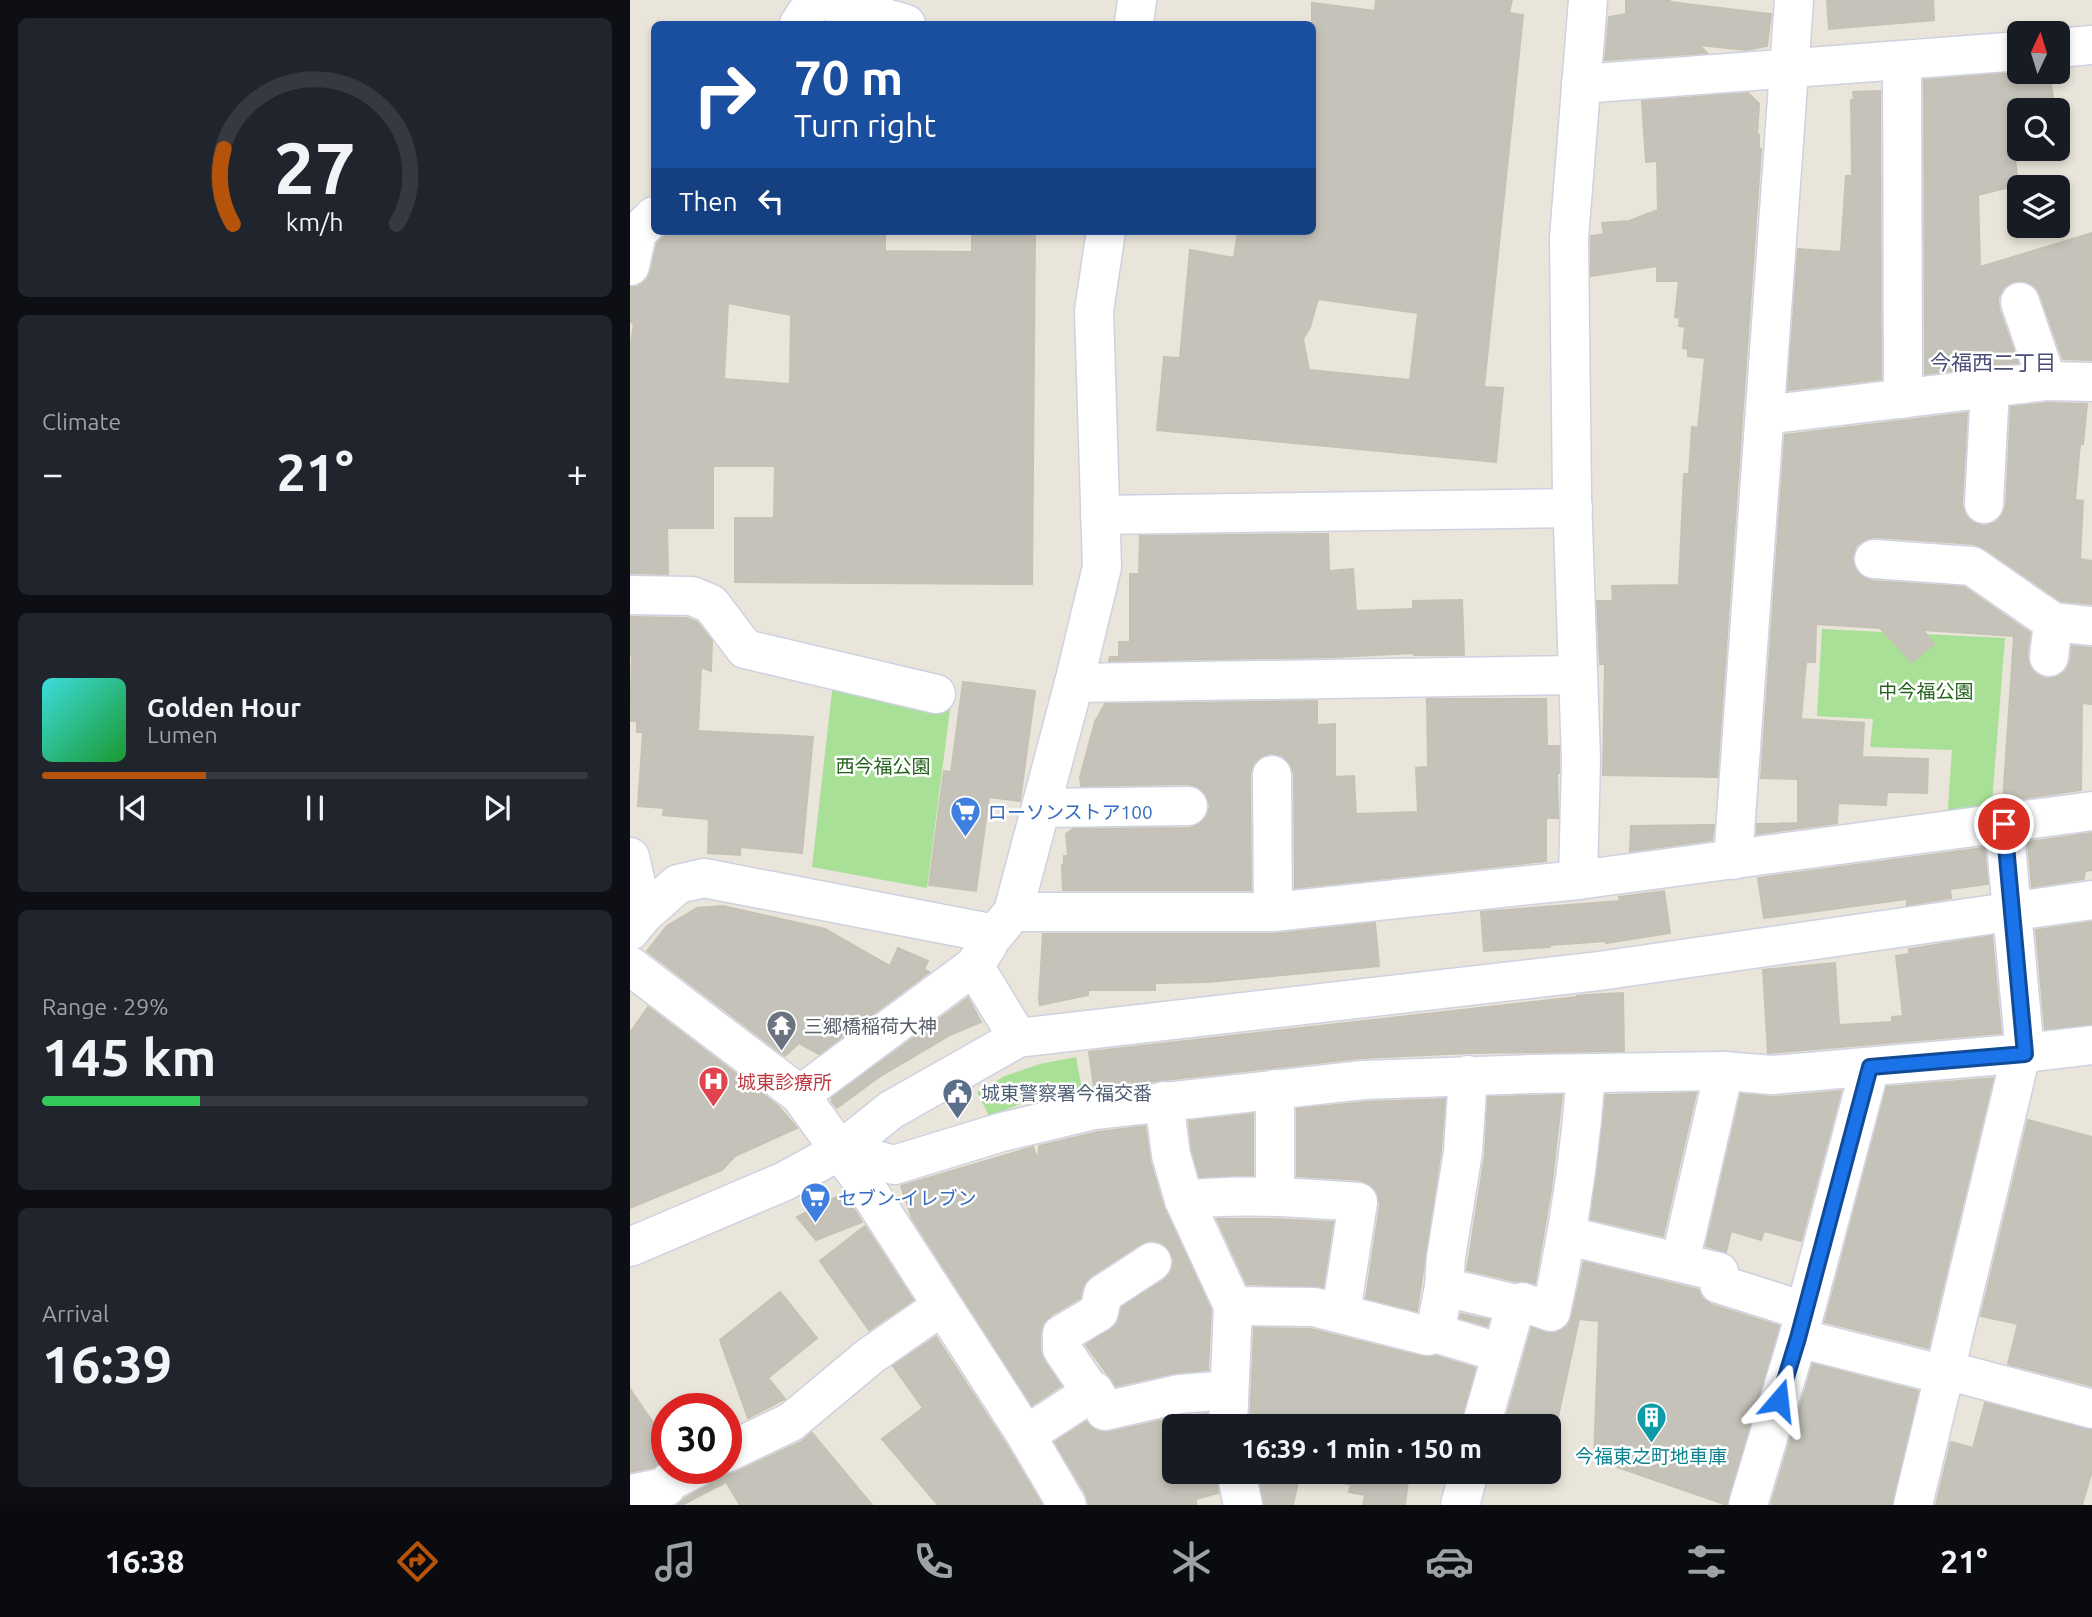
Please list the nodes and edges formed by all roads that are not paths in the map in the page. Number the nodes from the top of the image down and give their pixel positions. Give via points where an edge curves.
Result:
1 (815, 0) edge
2 (823, 0) edge
3 (1137, 0) edge
4 (1588, 0) edge
5 (1794, 0) edge
6 (801, 21) edge
7 (896, 21) edge
8 (1134, 21) edge
9 (2092, 45) edge
10 (2070, 47) edge
11 (2007, 52) edge
12 (1902, 60) junction
13 (1789, 68) junction
14 (1581, 84) junction
15 (651, 219) edge
16 (1105, 235) edge
17 (630, 266) edge
18 (2020, 302) dead end
19 (2047, 381) junction
20 (2092, 382) edge
21 (1990, 388) junction
22 (1903, 399) junction
23 (1765, 415) junction
24 (1984, 504) dead end
25 (1573, 508) junction
26 (1100, 516) junction
27 (1891, 571) dead end
28 (630, 594) edge
29 (2092, 626) edge
30 (1578, 675) junction
31 (1074, 682) junction
32 (936, 694) dead end
33 (1272, 775) dead end
34 (1188, 806) dead end
35 (1041, 808) junction
36 (2092, 811) edge
37 (2004, 824) junction
38 (630, 858) edge
39 (1733, 860) junction
40 (1578, 880) junction
41 (2092, 900) edge
42 (1273, 912) junction
43 (2011, 912) junction
44 (636, 923) edge
45 (1004, 923) junction
46 (630, 966) edge
47 (974, 966) junction
48 (1018, 1038) junction
49 (2092, 1045) edge
50 (2023, 1054) junction
51 (1870, 1067) junction
52 (1724, 1072) junction
53 (1586, 1074) junction
54 (1468, 1075) junction
55 (1275, 1089) junction
56 (800, 1095) junction
57 (1164, 1101) junction
58 (841, 1150) junction
59 (1275, 1196) junction
60 (1184, 1200) junction
61 (1567, 1236) junction
62 (630, 1247) edge
63 (1152, 1262) dead end
64 (1680, 1262) junction
65 (1444, 1287) junction
66 (1516, 1304) junction
67 (943, 1306) junction
68 (1233, 1306) junction
69 (1341, 1313) junction
70 (1801, 1324) junction
71 (1435, 1333) junction
72 (1501, 1353) junction
73 (1945, 1373) junction
74 (1091, 1392) junction
75 (1228, 1408) edge
76 (2092, 1409) edge
77 (1484, 1414) edge
78 (1026, 1435) junction
79 (742, 1445) edge
80 (668, 1484) edge
81 (1239, 1484) edge
82 (1466, 1484) edge
83 (630, 1494) edge
84 (1067, 1505) edge
85 (1243, 1505) edge
86 (1460, 1505) edge
87 (1748, 1505) edge
88 (1913, 1505) edge

1 - 6 street
2 - 7 street
3 - 8 street
4 - 14 street
5 - 13 street
9 - 10 street
11 - 12 street
12 - 13 street
12 - 22 street
13 - 14 street
13 - 23 street
14 - 25 street via 1569,238
15 - 17 street via 637,233
16 - 26 street via 1094,311
18 - 19 street
19 - 20 street
19 - 21 street
21 - 22 street
21 - 24 street
22 - 23 street
23 - 39 street
25 - 26 street
25 - 30 street
26 - 31 street via 1102,567
27 - 29 street via 1972,566 2051,640
28 - 32 street via 692,596 711,604 745,649
30 - 31 street
30 - 40 street
31 - 35 street
33 - 42 street
34 - 35 street
35 - 45 street
36 - 37 street
37 - 39 street
37 - 43 street
38 - 44 street
39 - 40 street
40 - 42 street
41 - 43 street
42 - 45 street
43 - 48 street via 1599,971
43 - 50 street
44 - 45 street via 678,884 704,878
45 - 47 street
46 - 56 street
47 - 48 street
47 - 56 street
48 - 58 street via 891,1110
49 - 50 street
50 - 51 street
50 - 73 street
51 - 52 street via 1772,1075
51 - 70 street
52 - 53 street
52 - 64 street
53 - 54 street
53 - 61 street
54 - 55 street
54 - 65 street via 1463,1152
55 - 57 street
55 - 59 street
56 - 58 street
57 - 58 street via 1094,1110 894,1165
57 - 60 street via 1171,1155
58 - 62 street via 785,1181
58 - 67 street
59 - 60 street
59 - 69 street via 1358,1202 1364,1267
60 - 68 street
61 - 64 street
61 - 66 street via 1550,1311
63 - 74 street via 1103,1294 1099,1312 1062,1334 1062,1349
64 - 70 street via 1720,1272 1719,1284
65 - 66 street
65 - 71 street
66 - 72 street
67 - 78 street
67 - 79 street via 870,1356 791,1422
68 - 69 street via 1314,1307
68 - 75 street
69 - 71 street via 1428,1336
70 - 73 street
70 - 87 street
71 - 72 street
72 - 77 street
73 - 76 street
73 - 88 street
74 - 75 street via 1105,1411 1179,1394
74 - 78 street
78 - 84 street
80 - 83 street
81 - 85 street
82 - 86 street

